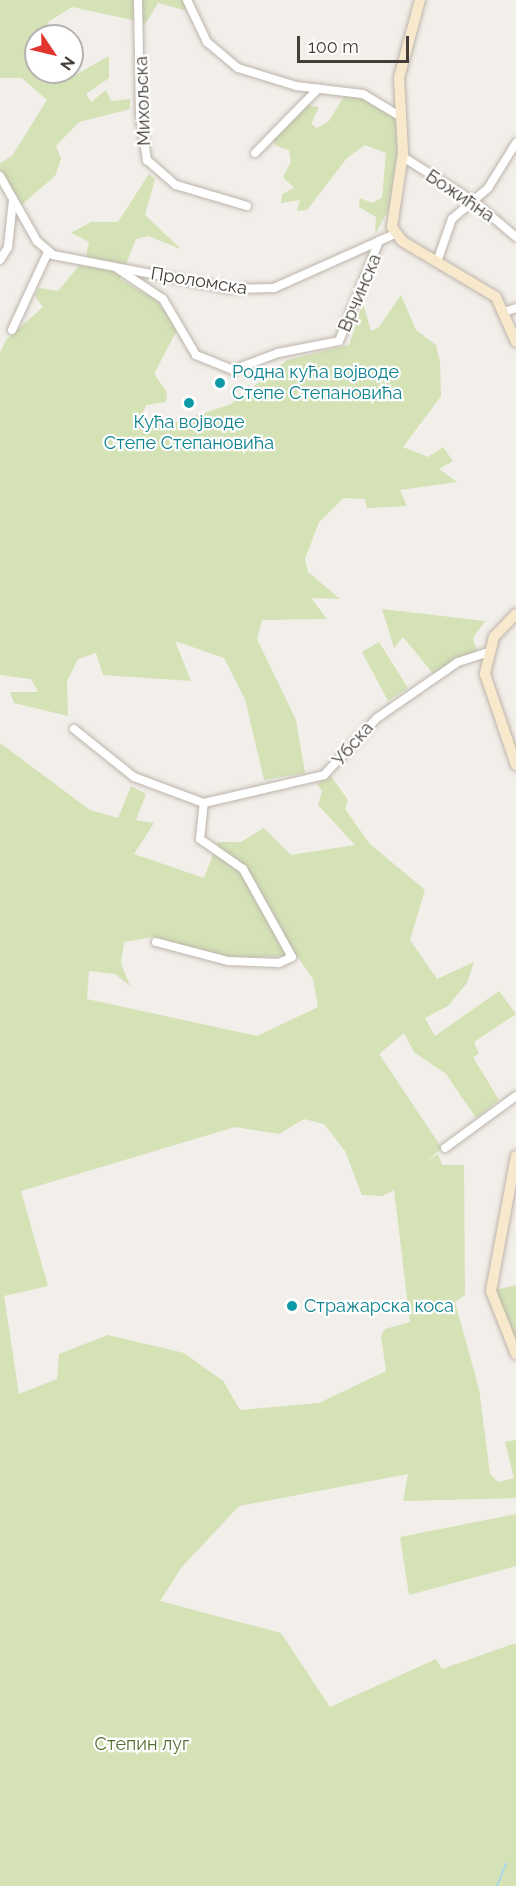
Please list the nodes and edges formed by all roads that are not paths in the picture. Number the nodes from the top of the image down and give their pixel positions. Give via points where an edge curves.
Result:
1 (138, 0) edge
2 (187, 0) edge
3 (420, 0) edge
4 (318, 89) junction
5 (398, 115) junction
6 (516, 143) edge
7 (255, 153) dead end
8 (403, 157) junction
9 (0, 176) edge
10 (13, 200) junction
11 (471, 201) junction
12 (248, 206) dead end
13 (395, 234) junction
14 (516, 237) edge
15 (379, 241) junction
16 (48, 252) junction
17 (0, 260) edge
18 (437, 262) junction
19 (117, 269) junction
20 (511, 309) edge
21 (12, 330) dead end
22 (516, 342) edge
23 (516, 614) edge
24 (488, 652) junction
25 (74, 729) dead end
26 (516, 765) edge
27 (204, 803) junction
28 (156, 942) dead end
29 (516, 1096) edge
30 (445, 1148) dead end
31 (516, 1156) edge
32 (516, 1354) edge

1 - 12 street, Михољска via 140,116 147,160 176,185
2 - 4 street via 205,40 229,63
3 - 5 street via 401,62
4 - 5 street via 363,94
4 - 7 street
5 - 8 street
6 - 11 street via 492,183
8 - 11 street, Божићна
8 - 13 street via 392,214
9 - 10 street
10 - 16 street
10 - 17 street via 8,247
11 - 14 street, Божићна
11 - 18 street via 448,226
13 - 15 street, Врчинска
13 - 18 street
15 - 19 street, Проломска via 264,289 229,289
15 - 19 street, Врчинска via 339,341 278,353 233,370 196,355 163,298
16 - 19 street, Проломска
16 - 21 street
18 - 20 street via 488,290
20 - 22 street
23 - 24 street via 503,624
24 - 26 street via 488,694
24 - 27 street, Убска via 477,651 458,662 376,718 324,775
25 - 27 street via 134,777
27 - 28 street via 200,839 243,868 292,957 279,963 228,961
29 - 30 street
31 - 32 street via 491,1284

